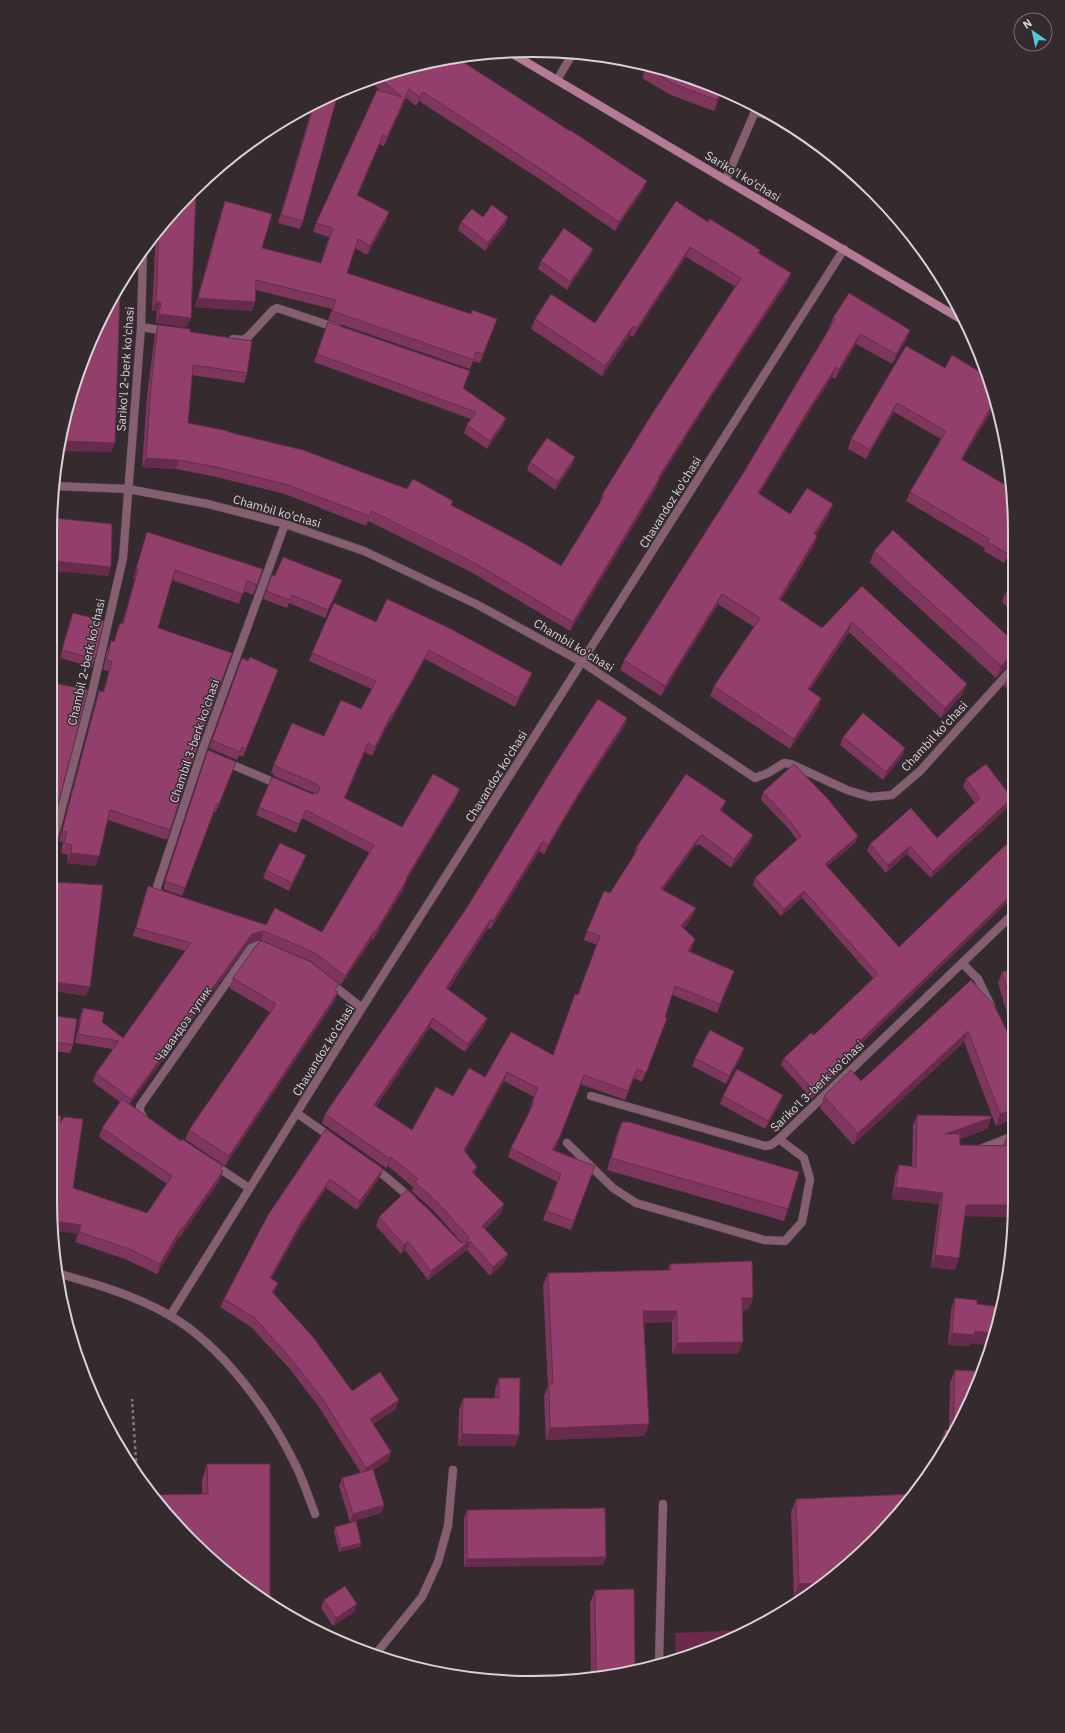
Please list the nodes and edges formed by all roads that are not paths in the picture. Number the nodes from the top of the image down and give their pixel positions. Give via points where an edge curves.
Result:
1 (519, 57) edge
2 (569, 59) edge
3 (557, 80) junction
4 (755, 112) edge
5 (726, 179) junction
6 (844, 250) junction
7 (143, 260) edge
8 (955, 315) edge
9 (141, 327) junction
10 (172, 331) edge
11 (344, 331) edge
12 (227, 338) edge
13 (59, 486) edge
14 (128, 489) junction
15 (285, 524) junction
16 (582, 662) junction
17 (1008, 674) edge
18 (209, 754) junction
19 (289, 788) edge
20 (57, 827) edge
21 (174, 899) edge
22 (1008, 918) edge
23 (273, 951) edge
24 (962, 963) junction
25 (321, 976) edge
26 (362, 1008) junction
27 (994, 1012) edge
28 (591, 1096) dead end
29 (298, 1114) junction
30 (151, 1123) edge
31 (1008, 1138) edge
32 (779, 1139) junction
33 (340, 1143) edge
34 (566, 1143) dead end
35 (974, 1151) edge
36 (203, 1158) edge
37 (368, 1163) edge
38 (249, 1188) junction
39 (420, 1206) edge
40 (63, 1275) edge
41 (170, 1316) junction
42 (453, 1470) dead end
43 (663, 1504) dead end
44 (315, 1514) dead end
45 (379, 1650) edge
46 (659, 1659) edge

1 - 3 main road, Sariko'l ko'chasi
2 - 3 street
3 - 5 main road, Sariko'l ko'chasi
4 - 5 street
5 - 6 main road, Sariko'l ko'chasi
6 - 8 main road, Sariko'l ko'chasi
6 - 16 street, Chavandoz ko'chasi
7 - 9 street, Sariko'l 2-berk ko'chasi
9 - 10 street
9 - 14 street, Sariko'l 2-berk ko'chasi
11 - 12 street via 277,308 272,310 245,339
13 - 14 street, Chambil ko'chasi
14 - 15 street, Chambil ko'chasi via 208,504
14 - 20 street, Chambil 2-berk ko'chasi via 123,558 92,693
15 - 16 street, Chambil ko'chasi via 364,551 478,605
15 - 18 street, Chambil 3-berk ko'chasi
16 - 17 street, Chambil ko'chasi via 755,778 784,763 791,764 847,790 870,797 892,795 920,771
16 - 26 street, Chavandoz ko'chasi
18 - 19 street
18 - 21 street, Chambil 3-berk ko'chasi via 157,887 159,894
22 - 24 street, Sariko'l 3-berk ko'chasi
23 - 30 street, Чавандоз тупик via 259,945 247,954 140,1106 142,1116
24 - 27 street via 978,979
24 - 32 street, Sariko'l 3-berk ko'chasi
25 - 26 street
26 - 29 street, Chavandoz ko'chasi
28 - 32 street, Sariko'l 3-berk ko'chasi via 764,1146 771,1145
29 - 33 street
29 - 38 street, Chavandoz ko'chasi
31 - 35 street
32 - 34 street via 804,1158 810,1179 802,1222 785,1241 764,1240 636,1203 613,1188
36 - 38 street
37 - 39 street via 385,1174
38 - 41 street, Chavandoz ko'chasi
40 - 41 street via 128,1295
41 - 44 street via 199,1337 225,1361 250,1391 272,1422 296,1466
42 - 45 street via 448,1526 438,1562 422,1597
43 - 46 street

